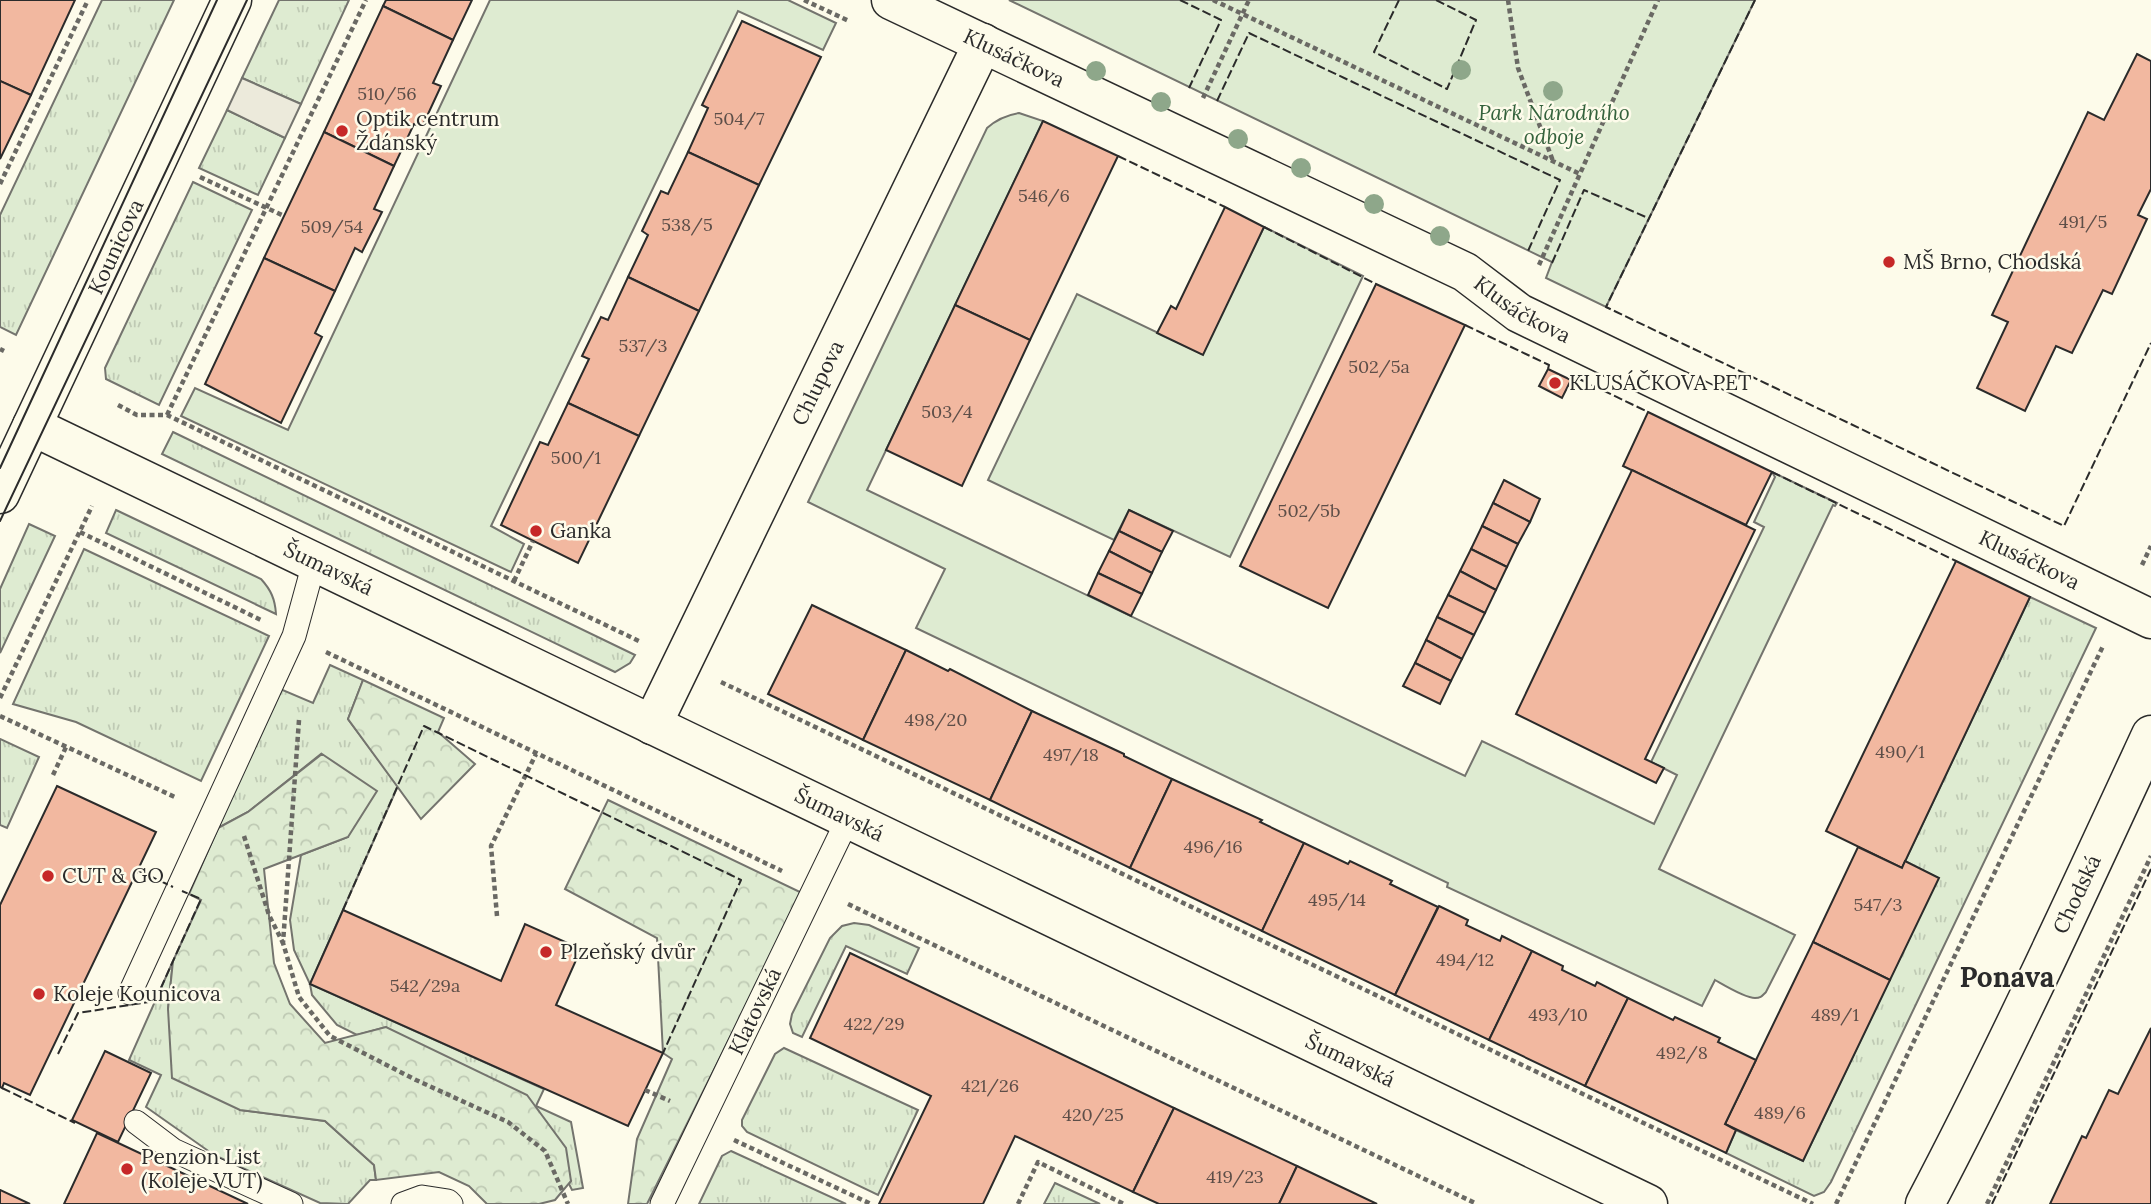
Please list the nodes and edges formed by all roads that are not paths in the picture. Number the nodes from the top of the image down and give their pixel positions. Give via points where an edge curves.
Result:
1 (232, 0) edge
2 (891, 0) edge
3 (983, 43) junction
4 (32, 426) junction
5 (0, 494) edge
6 (314, 563) junction
7 (2137, 612) edge
8 (652, 726) junction
9 (2151, 735) edge
10 (848, 819) junction
11 (130, 993) dead end
12 (136, 1122) dead end
13 (291, 1204) edge
14 (403, 1204) edge
15 (451, 1204) edge
16 (662, 1204) edge
17 (1648, 1204) edge
18 (1925, 1204) edge

1 - 4 street, Kounicova
2 - 3 street, Klusáčkova
3 - 7 street, Klusáčkova via 1465,272 1519,313
3 - 8 street, Chlupova
4 - 5 street, Kounicova
4 - 6 street, Šumavská
6 - 8 street, Šumavská
6 - 11 lane via 294,636
8 - 10 street, Šumavská
9 - 18 street, Chodská via 1996,1067
10 - 16 lane, Klatovská
10 - 17 street, Šumavská
12 - 13 lane via 173,1150
14 - 15 lane via 422,1197

